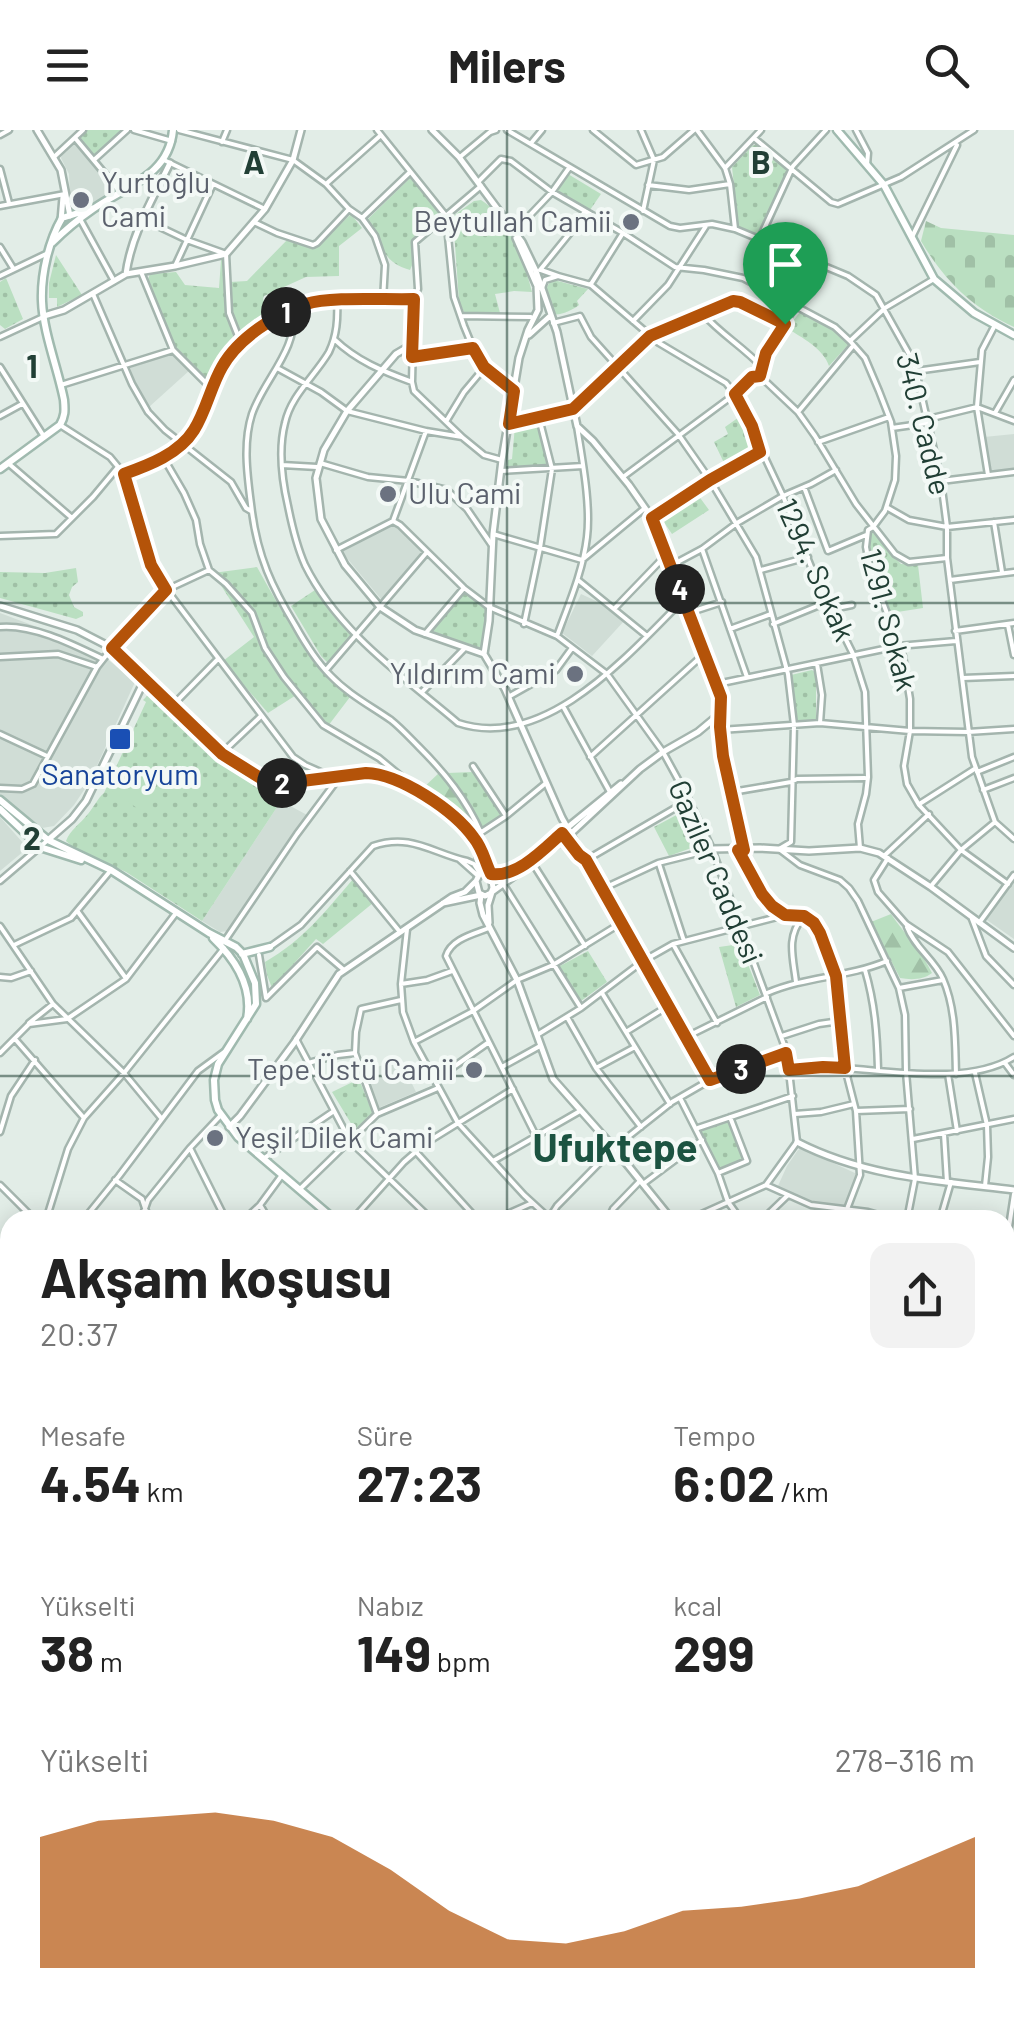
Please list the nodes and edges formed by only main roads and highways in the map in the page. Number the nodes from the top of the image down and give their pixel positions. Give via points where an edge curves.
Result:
1 (176, 130) edge
2 (837, 130) edge
3 (1014, 335) edge
4 (0, 469) edge
5 (0, 800) edge
6 (0, 809) edge
7 (111, 870) junction
8 (224, 944) junction
9 (243, 954) junction
10 (232, 957) junction
11 (248, 963) junction
12 (240, 970) junction
13 (246, 1023) junction
14 (324, 1210) edge

1 - 4 main road via 167,162 70,221 49,249 42,302 66,412 60,424
2 - 3 main road via 884,186 934,278 974,313
5 - 7 main road via 48,840
6 - 7 main road via 40,847
7 - 8 main road
8 - 9 main road
8 - 10 main road
9 - 10 main road
9 - 11 main road
9 - 11 main road via 270,947
10 - 12 main road
11 - 12 main road
11 - 13 main road via 257,997
12 - 13 main road
13 - 14 main road via 218,1064 215,1100 221,1115 262,1160

